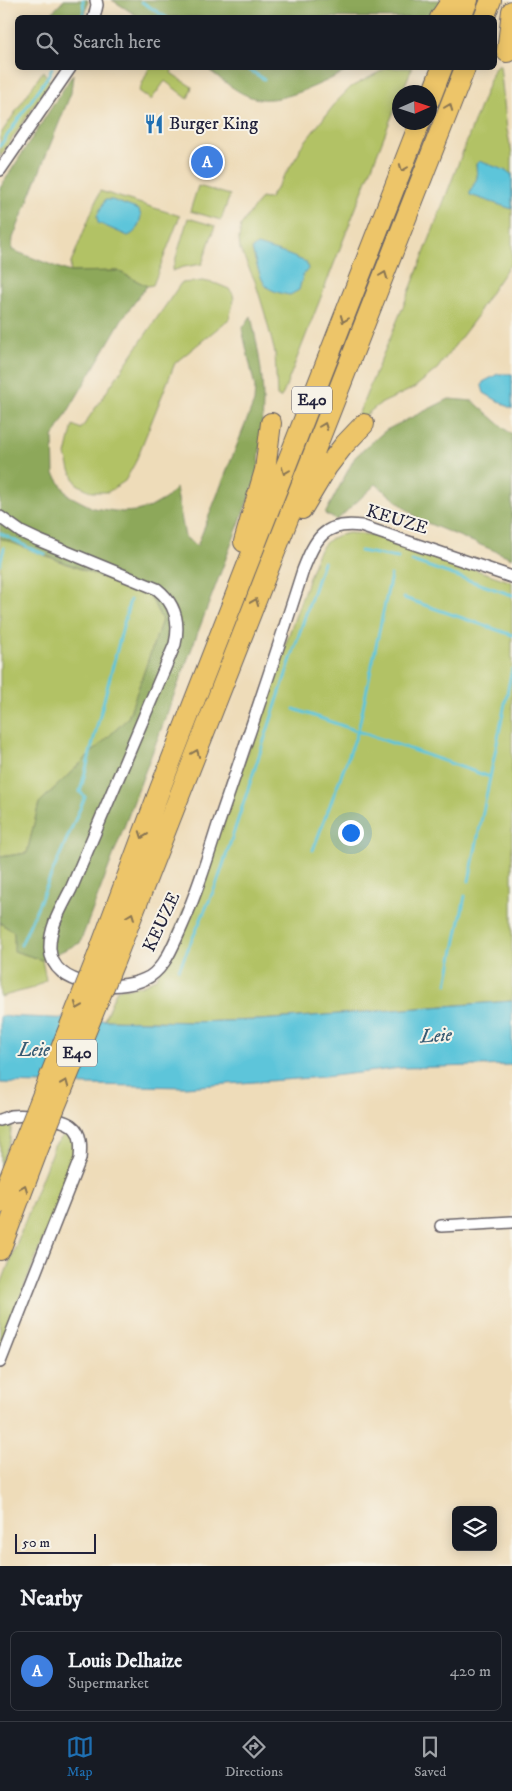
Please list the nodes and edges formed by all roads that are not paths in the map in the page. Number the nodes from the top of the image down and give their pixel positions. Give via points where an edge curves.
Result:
1 (96, 0) edge
2 (452, 0) edge
3 (468, 0) edge
4 (491, 0) edge
5 (512, 11) edge
6 (95, 15) edge
7 (442, 15) edge
8 (462, 15) edge
9 (485, 15) edge
10 (507, 52) dead end
11 (69, 70) edge
12 (441, 70) edge
13 (464, 70) edge
14 (435, 85) edge
15 (417, 130) edge
16 (0, 170) edge
17 (271, 423) dead end
18 (364, 424) dead end
19 (0, 517) edge
20 (281, 537) junction
21 (512, 576) edge
22 (204, 678) junction
23 (105, 961) junction
24 (0, 1120) edge
25 (32, 1143) junction
26 (0, 1202) edge
27 (512, 1222) edge
28 (441, 1226) dead end
29 (0, 1250) edge
30 (0, 1362) edge

1 - 6 street
2 - 7 highway
3 - 8 highway
4 - 9 highway
5 - 10 highway
11 - 16 street
12 - 14 highway
20 -> 13 highway, E40
15 -> 22 highway, E40
17 - 22 highway via 265,470
18 - 20 highway via 327,467
19 - 21 street, KEUZE via 38,540 157,589 173,605 177,617 175,644 50,938 50,951 57,968 75,980 96,985 146,979 156,973 174,943 199,884 303,570 319,536 338,526 361,526
23 -> 20 highway, E40
22 -> 23 highway, E40 via 160,789
23 - 25 highway, E40, bridge
24 - 30 street via 30,1116 72,1125 80,1138 80,1159
25 - 26 highway, E40
29 -> 25 highway, E40
27 - 28 street

